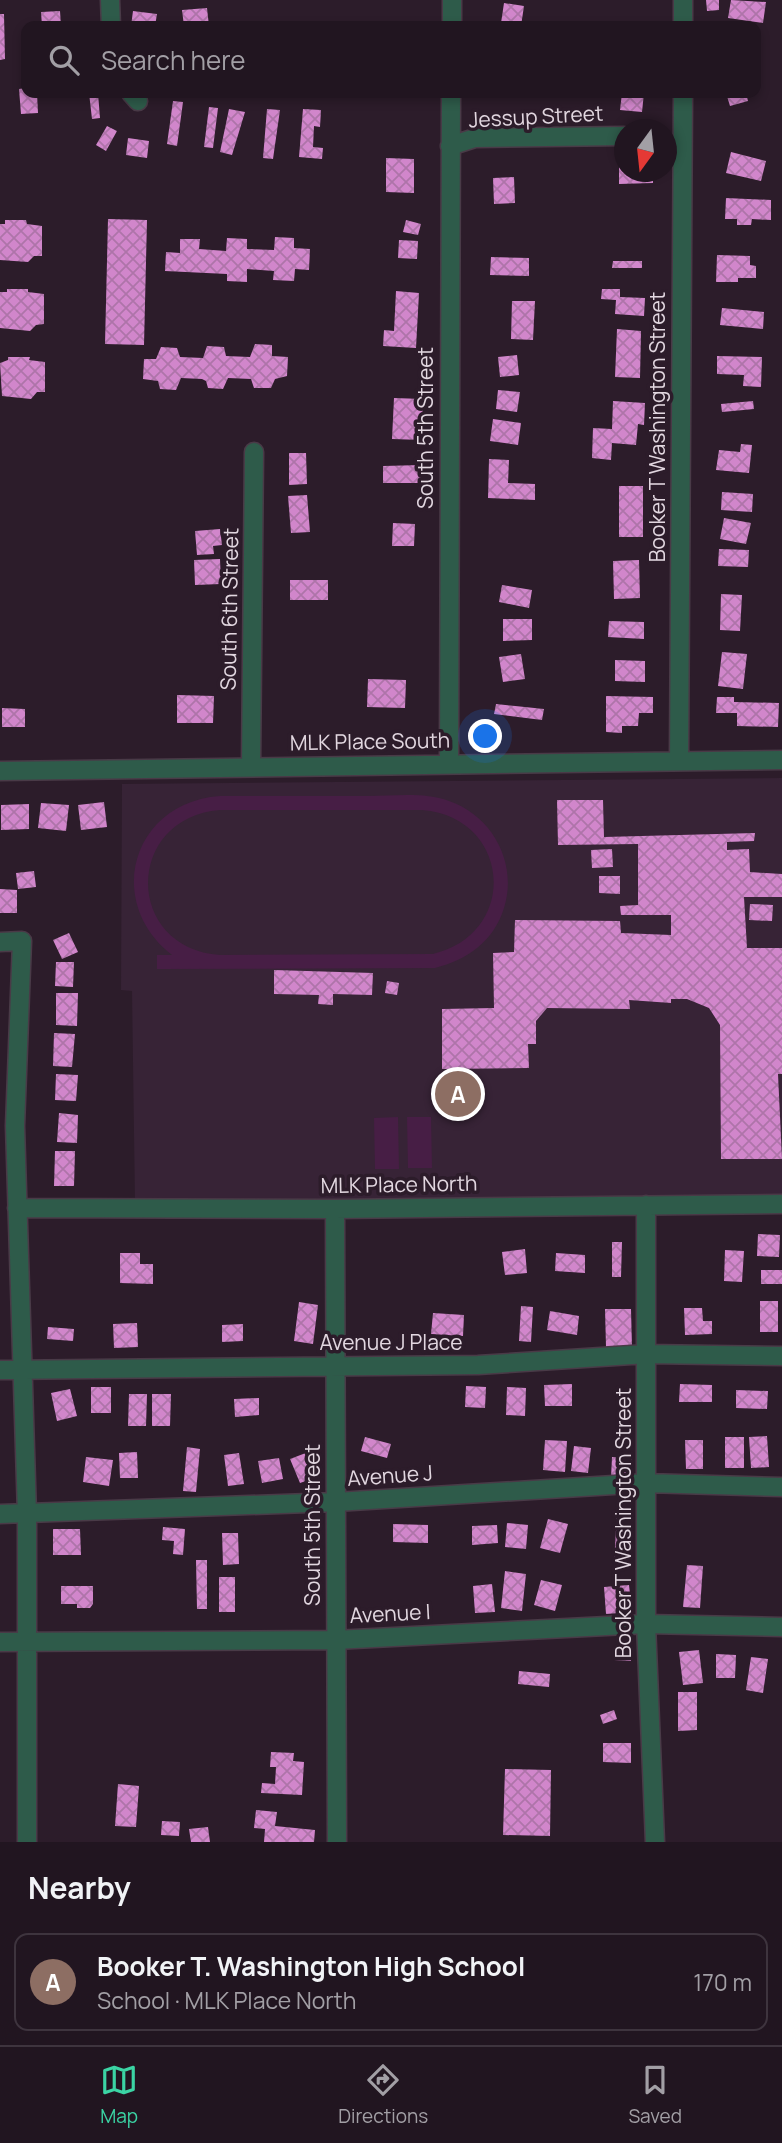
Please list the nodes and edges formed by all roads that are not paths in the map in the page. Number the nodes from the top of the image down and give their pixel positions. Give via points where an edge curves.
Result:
1 (110, 0) edge
2 (452, 0) edge
3 (683, 0) edge
4 (111, 21) edge
5 (452, 21) edge
6 (683, 21) edge
7 (451, 98) edge
8 (682, 98) edge
9 (677, 121) edge
10 (614, 136) edge
11 (450, 146) junction
12 (674, 182) edge
13 (254, 452) dead end
14 (782, 760) edge
15 (679, 761) junction
16 (449, 764) junction
17 (251, 766) junction
18 (0, 771) edge
19 (0, 942) edge
20 (8, 1127) edge
21 (782, 1204) edge
22 (646, 1205) junction
23 (17, 1208) junction
24 (335, 1209) junction
25 (647, 1354) junction
26 (782, 1356) edge
27 (337, 1365) junction
28 (0, 1370) edge
29 (24, 1370) junction
30 (646, 1483) junction
31 (782, 1487) edge
32 (336, 1502) junction
33 (0, 1514) edge
34 (27, 1514) junction
35 (646, 1624) junction
36 (782, 1627) edge
37 (335, 1640) junction
38 (0, 1642) edge
39 (28, 1643) junction
40 (27, 1842) edge
41 (337, 1842) edge
42 (654, 1842) edge

1 - 4 street
2 - 5 street
3 - 6 street
7 - 11 street, South 5th Street
8 - 9 street, Booker T Washington Street
10 - 11 street, Jessup Street via 475,138
11 - 16 street, South 5th Street
12 - 15 street, Booker T Washington Street
13 - 17 street, South 6th Street
14 - 15 street, MLK Place South
15 - 16 street, MLK Place South
16 - 17 street, MLK Place South
17 - 18 street, MLK Place South
19 - 20 street via 22,941
20 - 23 street
21 - 22 street, MLK Place North
22 - 24 street, MLK Place North
22 - 25 street, Booker T Washington Street
23 - 24 street, MLK Place North
23 - 29 street
24 - 27 street, South 5th Street
25 - 26 street, Avenue J Place
25 - 27 street, Avenue J Place via 478,1365
25 - 30 street, Booker T Washington Street
27 - 29 street, Avenue J Place
27 - 32 street, South 5th Street
28 - 29 street, Avenue J Place
29 - 34 street
30 - 31 street, Avenue J
30 - 32 street, Avenue J
30 - 35 street, Booker T Washington Street
32 - 34 street, Avenue J
32 - 37 street, South 5th Street
33 - 34 street, Avenue J
34 - 39 street
35 - 36 street, Avenue I
35 - 37 street, Avenue I
35 - 42 street, Booker T Washington Street
37 - 39 street, Avenue I
37 - 41 street, South 5th Street
38 - 39 street, Avenue I
39 - 40 street

